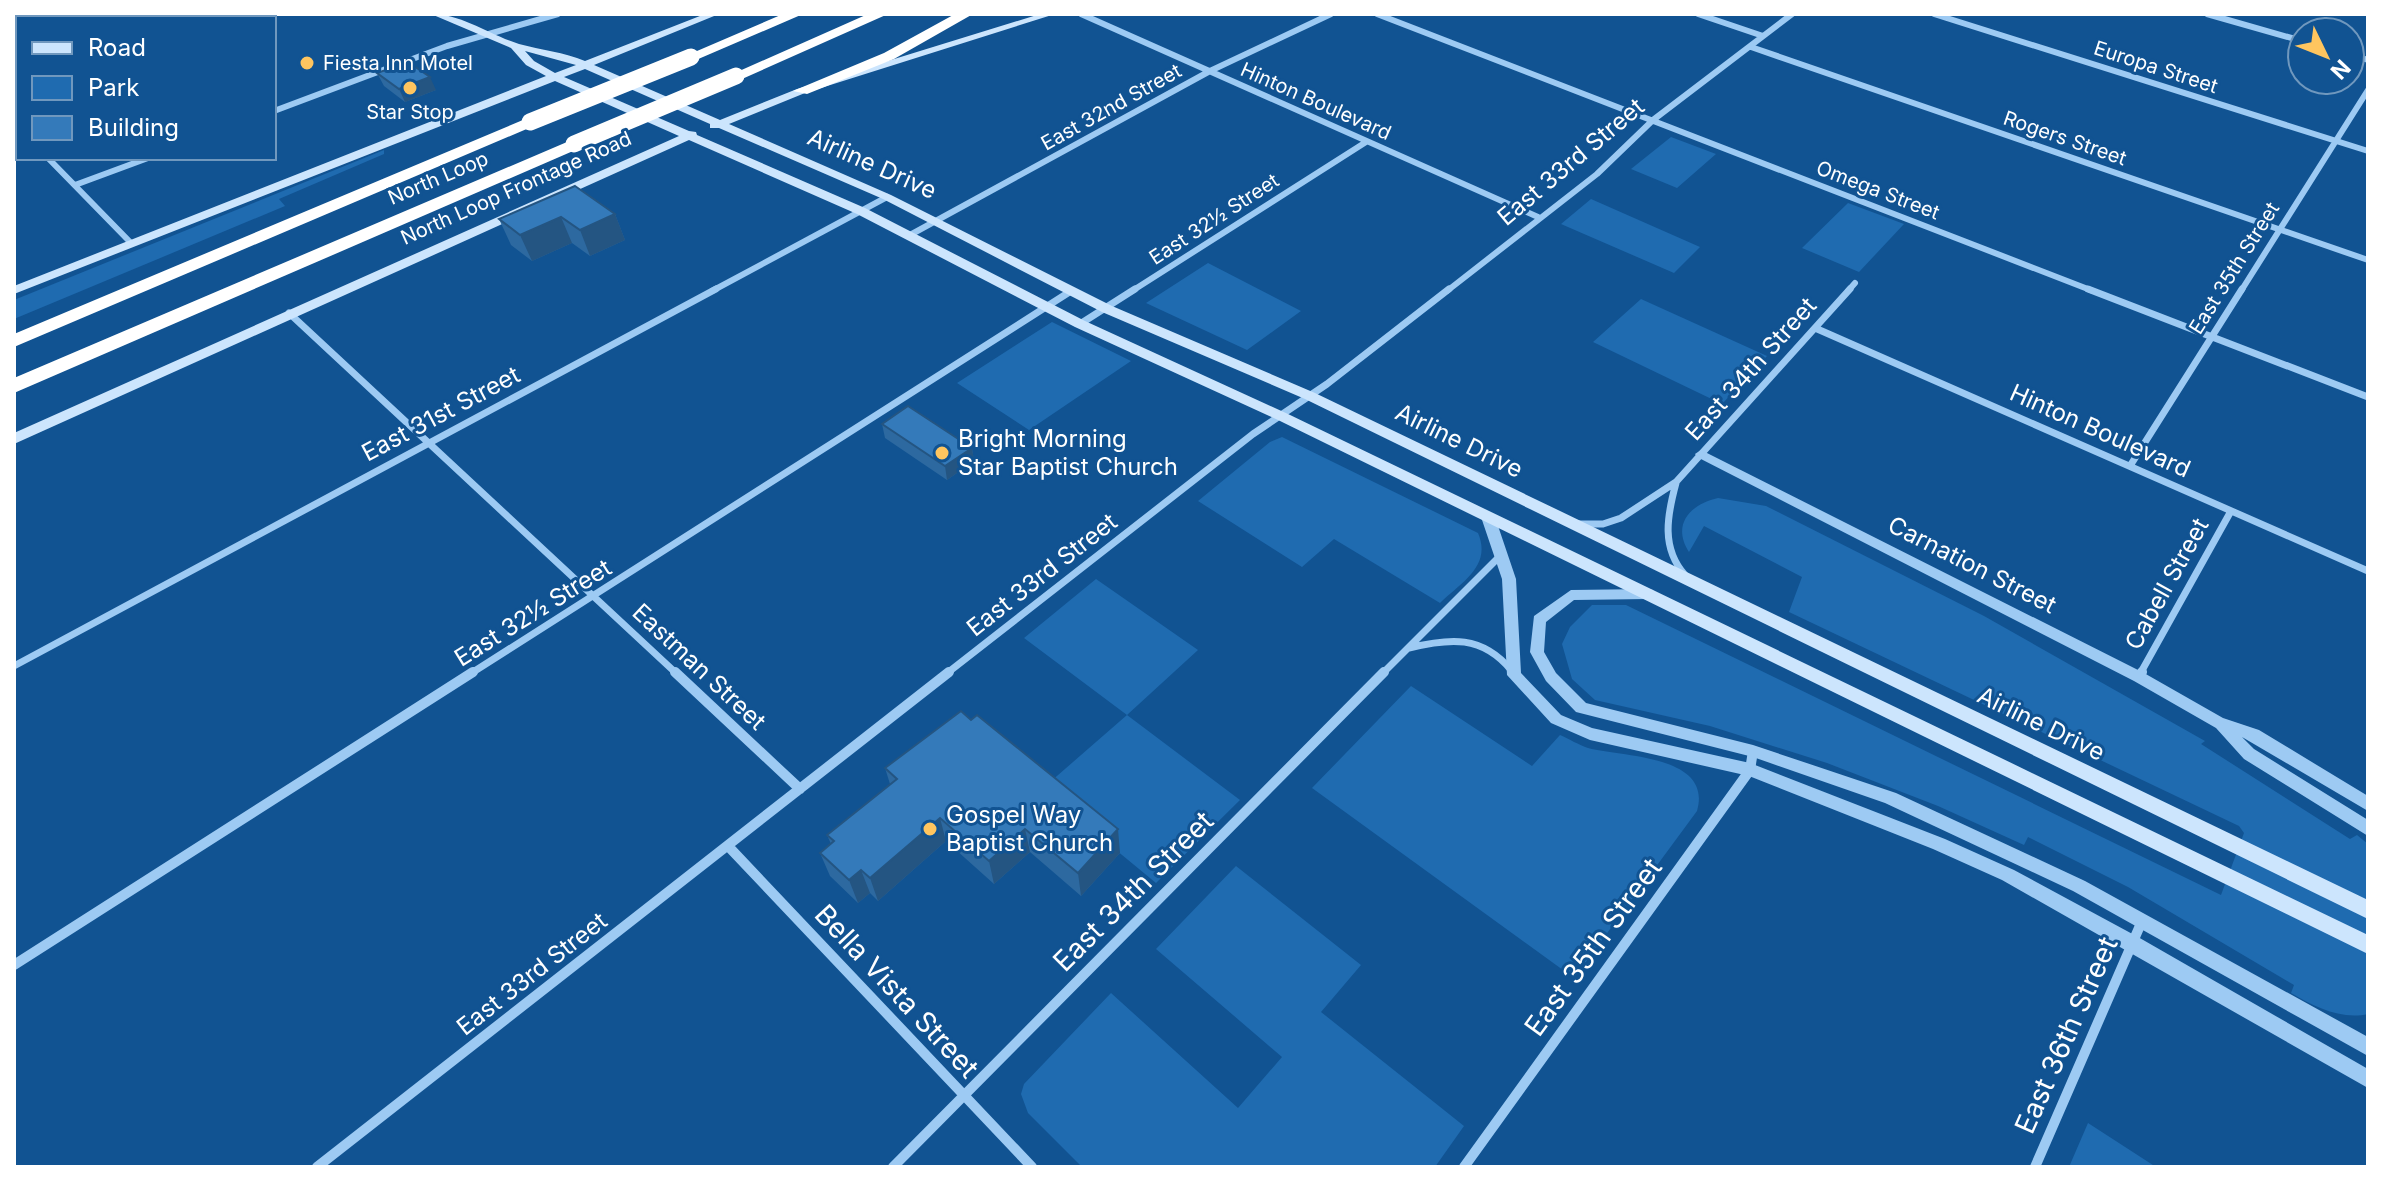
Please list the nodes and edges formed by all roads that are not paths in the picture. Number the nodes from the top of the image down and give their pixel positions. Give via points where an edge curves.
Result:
1 (21, 14) edge
2 (436, 14) edge
3 (558, 14) edge
4 (714, 14) edge
5 (796, 14) edge
6 (881, 14) edge
7 (966, 14) edge
8 (1050, 14) edge
9 (1081, 14) edge
10 (1331, 14) edge
11 (1377, 14) edge
12 (1698, 14) edge
13 (1792, 14) edge
14 (1934, 14) edge
15 (2207, 14) edge
16 (14, 16) edge
17 (490, 35) junction
18 (1763, 36) junction
19 (2286, 36) edge
20 (515, 46) junction
21 (1751, 47) junction
22 (583, 64) junction
23 (1210, 71) junction
24 (553, 76) junction
25 (2368, 90) edge
26 (801, 91) junction
27 (276, 110) edge
28 (1653, 120) junction
29 (717, 125) junction
30 (688, 135) junction
31 (2336, 141) junction
32 (1366, 142) junction
33 (2368, 151) edge
34 (50, 160) edge
35 (143, 160) edge
36 (75, 185) junction
37 (887, 197) junction
38 (861, 211) junction
39 (1538, 217) junction
40 (937, 221) junction
41 (2279, 229) junction
42 (910, 235) junction
43 (131, 243) junction
44 (2368, 260) edge
45 (1855, 283) dead end
46 (14, 290) edge
47 (1071, 291) junction
48 (1046, 307) junction
49 (1107, 309) junction
50 (289, 313) junction
51 (1080, 324) junction
52 (1815, 328) junction
53 (2212, 336) junction
54 (14, 341) edge
55 (14, 386) edge
56 (1310, 396) junction
57 (2368, 397) edge
58 (1283, 417) junction
59 (14, 439) edge
60 (430, 443) junction
61 (1701, 454) junction
62 (2130, 466) junction
63 (1676, 482) junction
64 (2231, 511) junction
65 (1488, 517) junction
66 (1568, 524) junction
67 (1500, 556) junction
68 (2368, 571) edge
69 (1709, 593) junction
70 (1649, 594) junction
71 (595, 597) junction
72 (1409, 648) junction
73 (14, 666) edge
74 (1514, 675) junction
75 (2139, 677) junction
76 (2218, 723) junction
77 (1753, 751) junction
78 (1750, 770) junction
79 (800, 789) junction
80 (2368, 804) edge
81 (2368, 829) edge
82 (728, 846) junction
83 (2368, 910) edge
84 (2142, 921) junction
85 (2132, 943) junction
86 (2368, 945) edge
87 (14, 965) edge
88 (2368, 1047) edge
89 (2368, 1079) edge
90 (963, 1096) junction
91 (317, 1167) edge
92 (893, 1167) edge
93 (1032, 1167) edge
94 (1464, 1167) edge
95 (2035, 1167) edge

1 - 16 street
2 - 17 main road, Airline Drive
3 - 17 street
4 - 22 main road
5 - 54 highway, North Loop, bridge
6 - 55 highway, North Loop, bridge
7 - 26 highway via 889,56
8 - 26 main road, North Loop Frontage Road
9 - 23 street, Hinton Boulevard
10 - 23 street, East 32nd Street
11 - 28 street, Omega Street
12 - 18 street
13 - 18 street, East 33rd Street
14 - 31 street, Europa Street
15 - 19 street
17 - 20 main road, Airline Drive
17 - 27 street
18 - 21 street, East 33rd Street
20 - 22 main road, Airline Drive
20 - 24 main road, Airline Drive via 530,63
21 - 28 street, East 33rd Street
21 - 41 street, Rogers Street
22 - 24 main road
22 - 29 main road, Airline Drive
23 - 32 street, Hinton Boulevard
23 - 40 street, East 32nd Street
24 - 30 main road, Airline Drive
24 - 43 main road
25 - 31 street, East 35th Street
26 - 29 main road, North Loop Frontage Road
28 - 39 street, East 33rd Street via 1597,174
28 - 53 street, Omega Street
29 - 30 main road, North Loop Frontage Road
29 - 37 main road, Airline Drive
30 - 38 main road, Airline Drive
30 - 50 main road, North Loop Frontage Road
31 - 33 street, Europa Street
31 - 41 street, East 35th Street
32 - 39 street, Hinton Boulevard
32 - 49 street, East 32½ Street
34 - 36 street
35 - 36 street
36 - 43 street
37 - 38 street, East 31st Street
37 - 40 main road, Airline Drive
38 - 42 main road, Airline Drive
38 - 60 street, East 31st Street
39 - 56 street, East 33rd Street
40 - 42 street, East 32nd Street
40 - 47 main road, Airline Drive
41 - 44 street, Rogers Street
41 - 53 street, East 35th Street
42 - 48 main road, Airline Drive
43 - 46 main road
45 - 52 street, East 34th Street
47 - 48 street, East 32½ Street
47 - 49 main road, Airline Drive
48 - 51 main road, Airline Drive
48 - 71 street, East 32½ Street
49 - 51 street, East 32½ Street
49 - 56 main road, Airline Drive
50 - 59 main road, North Loop Frontage Road
50 - 60 street, Eastman Street
51 - 58 main road, Airline Drive
52 - 61 street, East 34th Street
52 - 62 street, Hinton Boulevard
53 - 57 street, Omega Street
53 - 62 street, East 35th Street
56 - 58 street, East 33rd Street
56 - 66 main road, Airline Drive
58 - 65 main road, Airline Drive
58 - 79 street, East 33rd Street via 1253,434
60 - 71 street, Eastman Street
60 - 73 street, East 31st Street
61 - 63 street, East 34th Street
61 - 75 street, Carnation Street
62 - 64 street, Hinton Boulevard
63 - 66 street, East 34th Street via 1621,518
63 - 69 street, East 34th Street via 1666,529 1672,559
64 - 68 street, Hinton Boulevard
64 - 75 street, Cabell Street
65 - 67 street
65 - 70 main road, Airline Drive
66 - 69 main road, Airline Drive
67 - 72 street, East 34th Street
67 - 74 street via 1509,579
69 - 83 main road, Airline Drive
70 - 77 street, Airline Drive via 1571,595 1553,606 1539,620 1537,652 1551,677 1581,708
70 - 86 main road, Airline Drive
71 - 79 street, Eastman Street
71 - 87 street, East 32½ Street
72 - 74 street via 1446,638 1466,640 1500,655
72 - 90 street, East 34th Street
74 - 78 street via 1556,719 1571,727
75 - 76 street, Carnation Street
76 - 80 street via 2254,734
76 - 81 street via 2249,754
77 - 78 street, East 35th Street
77 - 84 street, Airline Drive via 1904,804 2012,852
78 - 85 street via 1883,819 2008,875
78 - 94 street, East 35th Street
79 - 82 street, East 33rd Street
82 - 90 street, Bella Vista Street
82 - 91 street, East 33rd Street
84 - 85 street, East 36th Street
84 - 88 street, Airline Drive
85 - 89 street
85 - 95 street, East 36th Street
90 - 92 street, East 34th Street
90 - 93 street, Bella Vista Street

